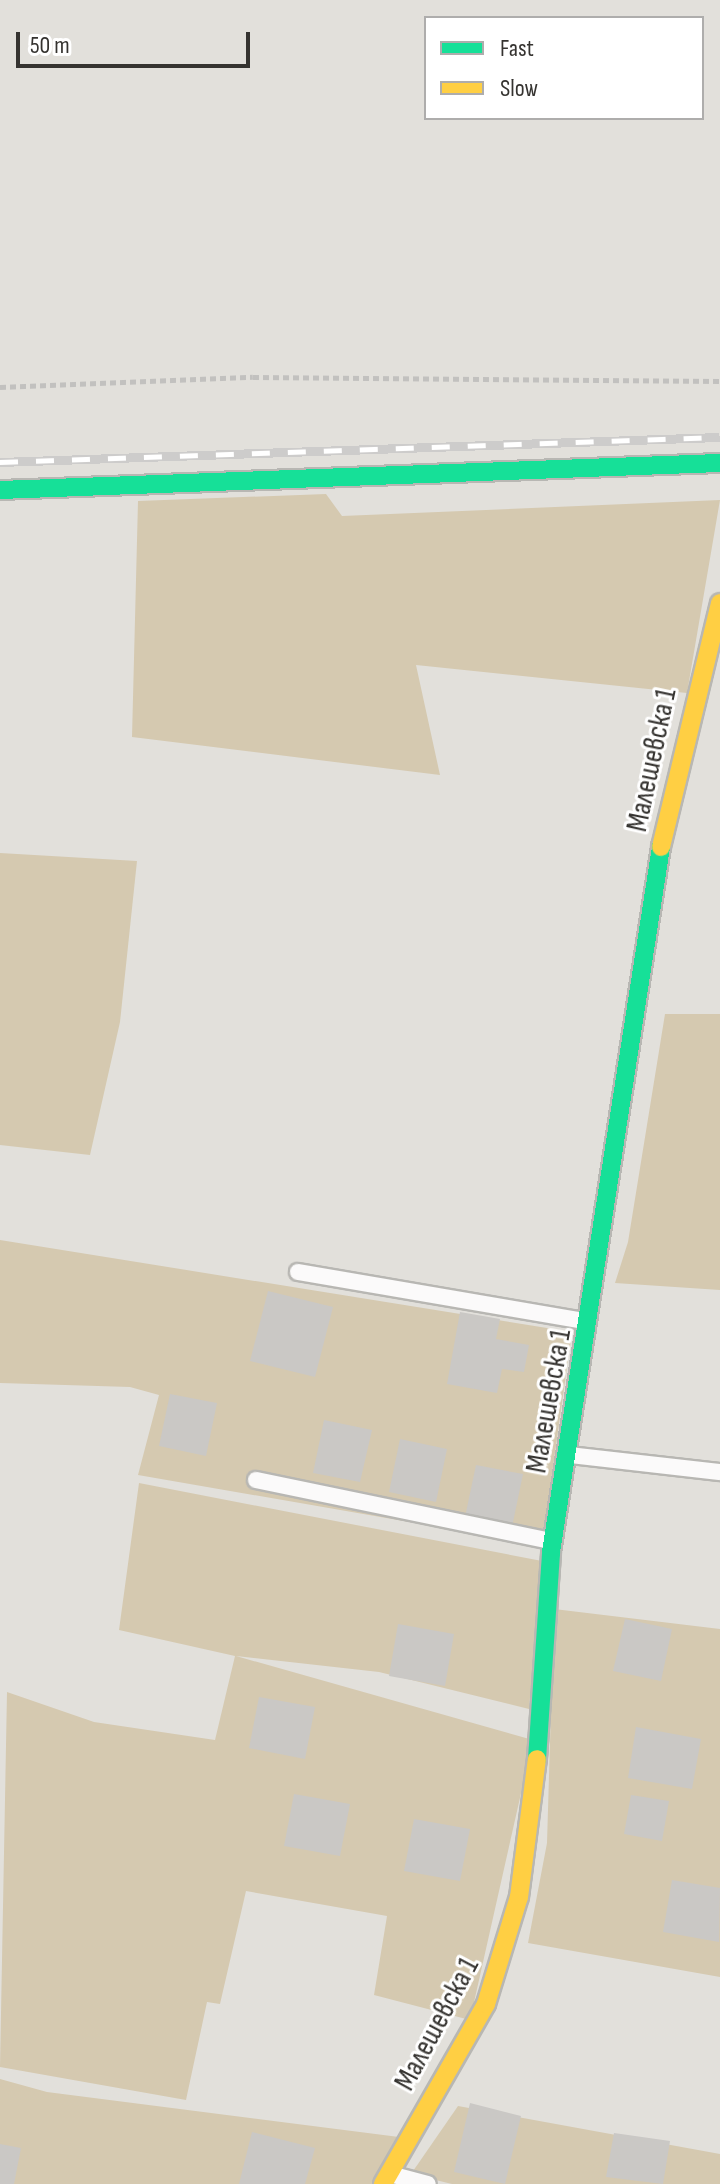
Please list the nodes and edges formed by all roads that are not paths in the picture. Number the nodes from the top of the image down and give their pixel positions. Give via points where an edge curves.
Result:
1 (720, 463) edge
2 (0, 490) edge
3 (720, 603) edge
4 (298, 1272) dead end
5 (591, 1322) junction
6 (570, 1455) junction
7 (720, 1472) edge
8 (256, 1480) dead end
9 (553, 1541) junction
10 (386, 2179) edge
11 (428, 2184) edge

1 - 2 street
3 - 5 street, Малешевска 1 via 670,791
4 - 5 lane
5 - 6 street, Малешевска 1
6 - 7 lane
6 - 9 street, Малешевска 1
8 - 9 lane
9 - 10 street, Малешевска 1 via 537,1672 531,1838 506,1950 486,2004
10 - 11 lane

